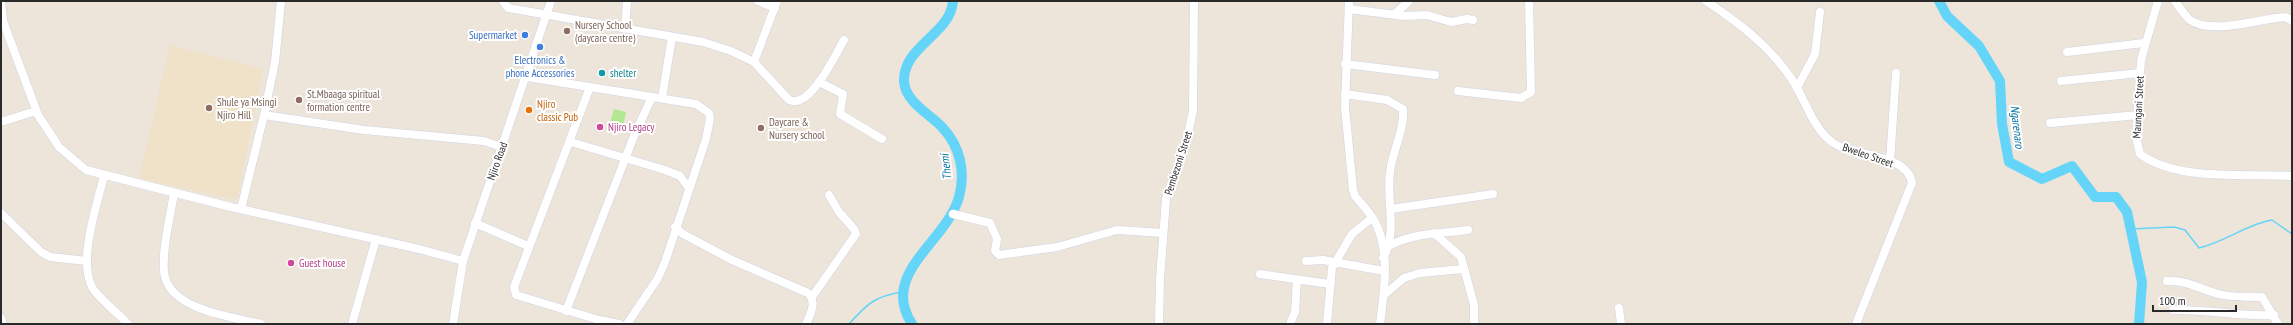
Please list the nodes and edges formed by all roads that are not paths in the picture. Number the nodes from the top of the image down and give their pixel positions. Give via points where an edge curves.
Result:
1 (1, 1) edge
2 (281, 1) edge
3 (503, 1) edge
4 (551, 1) edge
5 (627, 1) edge
6 (758, 1) edge
7 (1194, 1) edge
8 (1409, 1) edge
9 (1528, 1) edge
10 (1706, 1) edge
11 (2158, 1) edge
12 (2175, 1) edge
13 (776, 4) edge
14 (1349, 5) edge
15 (1820, 12) dead end
16 (1395, 14) junction
17 (547, 16) junction
18 (1473, 20) dead end
19 (2292, 21) edge
20 (625, 28) junction
21 (672, 37) junction
22 (5, 39) edge
23 (844, 40) dead end
24 (2144, 43) junction
25 (2066, 52) dead end
26 (754, 62) junction
27 (1346, 64) junction
28 (2140, 72) junction
29 (1896, 73) dead end
30 (1435, 75) dead end
31 (527, 77) junction
32 (819, 82) junction
33 (2061, 82) dead end
34 (590, 87) junction
35 (1797, 88) junction
36 (1458, 91) dead end
37 (1345, 94) junction
38 (652, 97) junction
39 (662, 98) junction
40 (36, 111) junction
41 (264, 115) junction
42 (2138, 115) junction
43 (1, 122) edge
44 (2050, 122) dead end
45 (882, 138) dead end
46 (571, 142) junction
47 (502, 147) junction
48 (625, 157) junction
49 (1890, 161) junction
50 (104, 176) junction
51 (2292, 176) edge
52 (688, 187) junction
53 (174, 193) junction
54 (1494, 194) dead end
55 (829, 195) dead end
56 (241, 209) junction
57 (1391, 209) junction
58 (1, 213) edge
59 (953, 214) dead end
60 (1372, 218) junction
61 (475, 223) junction
62 (675, 227) junction
63 (1468, 230) dead end
64 (1163, 233) junction
65 (1434, 233) junction
66 (376, 239) junction
67 (528, 246) junction
68 (1389, 246) junction
69 (1383, 258) junction
70 (87, 261) junction
71 (463, 261) junction
72 (1306, 261) dead end
73 (1335, 263) junction
74 (1463, 269) junction
75 (1384, 271) junction
76 (1260, 274) dead end
77 (1297, 280) junction
78 (2167, 281) dead end
79 (1330, 284) junction
80 (1384, 295) junction
81 (812, 297) junction
82 (1619, 308) dead end
83 (2173, 310) dead end
84 (566, 311) junction
85 (2274, 315) junction
86 (1, 318) edge
87 (3, 324) edge
88 (128, 324) edge
89 (261, 324) edge
90 (352, 324) edge
91 (454, 324) edge
92 (619, 324) edge
93 (627, 324) edge
94 (806, 324) edge
95 (1160, 324) edge
96 (1290, 324) edge
97 (1327, 324) edge
98 (1380, 324) edge
99 (1474, 324) edge
100 (1621, 324) edge
101 (1856, 324) edge
102 (2278, 324) edge

1 - 22 street
2 - 41 street via 275,62
3 - 17 street via 508,8
4 - 17 street, Njiro Road
5 - 20 street
6 - 13 street
7 - 64 street, Pembezoni Street via 1193,111 1186,143 1166,199
8 - 16 street
9 - 36 street via 1531,92 1521,98
10 - 35 street, Bweleo Street via 1764,45 1779,61
11 - 24 street, Maungani Street
12 - 19 street via 2192,21 2210,26 2286,17
13 - 26 street
14 - 16 street
14 - 27 street
15 - 35 street via 1814,54
16 - 18 street via 1427,15 1451,22
17 - 20 street
17 - 31 street, Njiro Road
20 - 21 street
21 - 26 street via 703,42
21 - 39 street
22 - 40 street
23 - 32 street
24 - 25 street
24 - 28 street, Maungani Street
26 - 32 street via 794,103 809,94
27 - 30 street
27 - 37 street
28 - 33 street
28 - 42 street, Maungani Street
29 - 49 street
31 - 34 street
31 - 47 street, Njiro Road
32 - 45 street via 843,94 840,114
34 - 38 street
34 - 46 street
35 - 49 street, Bweleo Street via 1820,128 1832,142
37 - 57 street via 1388,100 1403,109 1390,173
37 - 60 street via 1345,125 1352,186 1355,196
38 - 39 street
38 - 48 street
39 - 52 street via 701,106 710,119 706,139
40 - 43 street
40 - 50 street via 59,147 86,170
41 - 47 street via 364,130 484,141
41 - 56 street
42 - 44 street
42 - 51 street, Maungani Street via 2136,147 2148,160 2162,166 2191,172
46 - 48 street
46 - 67 street via 541,220
47 - 61 street, Njiro Road
48 - 52 street via 674,174 685,180
48 - 84 street
49 - 101 street, Bweleo Street via 1908,172 1912,183
50 - 53 street
50 - 70 street
52 - 62 street
53 - 56 street
53 - 89 street via 164,273 169,285 179,298 196,307
54 - 57 street
55 - 81 street via 856,234
56 - 66 street
57 - 68 street
58 - 70 street via 41,252 50,257
59 - 64 street via 990,223 997,239 995,251 999,255 1044,250 1117,230
60 - 69 street via 1379,231
60 - 73 street via 1352,234
61 - 67 street
61 - 71 street, Njiro Road
62 - 81 street via 721,254 800,289
62 - 93 street via 658,278
63 - 65 street
64 - 95 street, Pembezoni Street
65 - 68 street via 1408,238
65 - 74 street via 1460,256
66 - 71 street
66 - 90 street
67 - 84 street via 514,287 516,295
68 - 69 street
69 - 75 street
70 - 88 street via 88,278 93,288
71 - 91 street, Njiro Road
72 - 73 street via 1316,259
73 - 75 street
73 - 79 street
74 - 80 street via 1420,273 1404,278
74 - 99 street via 1474,305
75 - 80 street
76 - 77 street
77 - 79 street
77 - 96 street via 1295,312
78 - 85 street via 2182,280 2218,294 2234,297 2262,297
79 - 97 street
80 - 98 street
81 - 94 street via 813,303
82 - 100 street
83 - 85 street via 2206,310 2239,316
84 - 92 street
85 - 102 street
86 - 87 street

